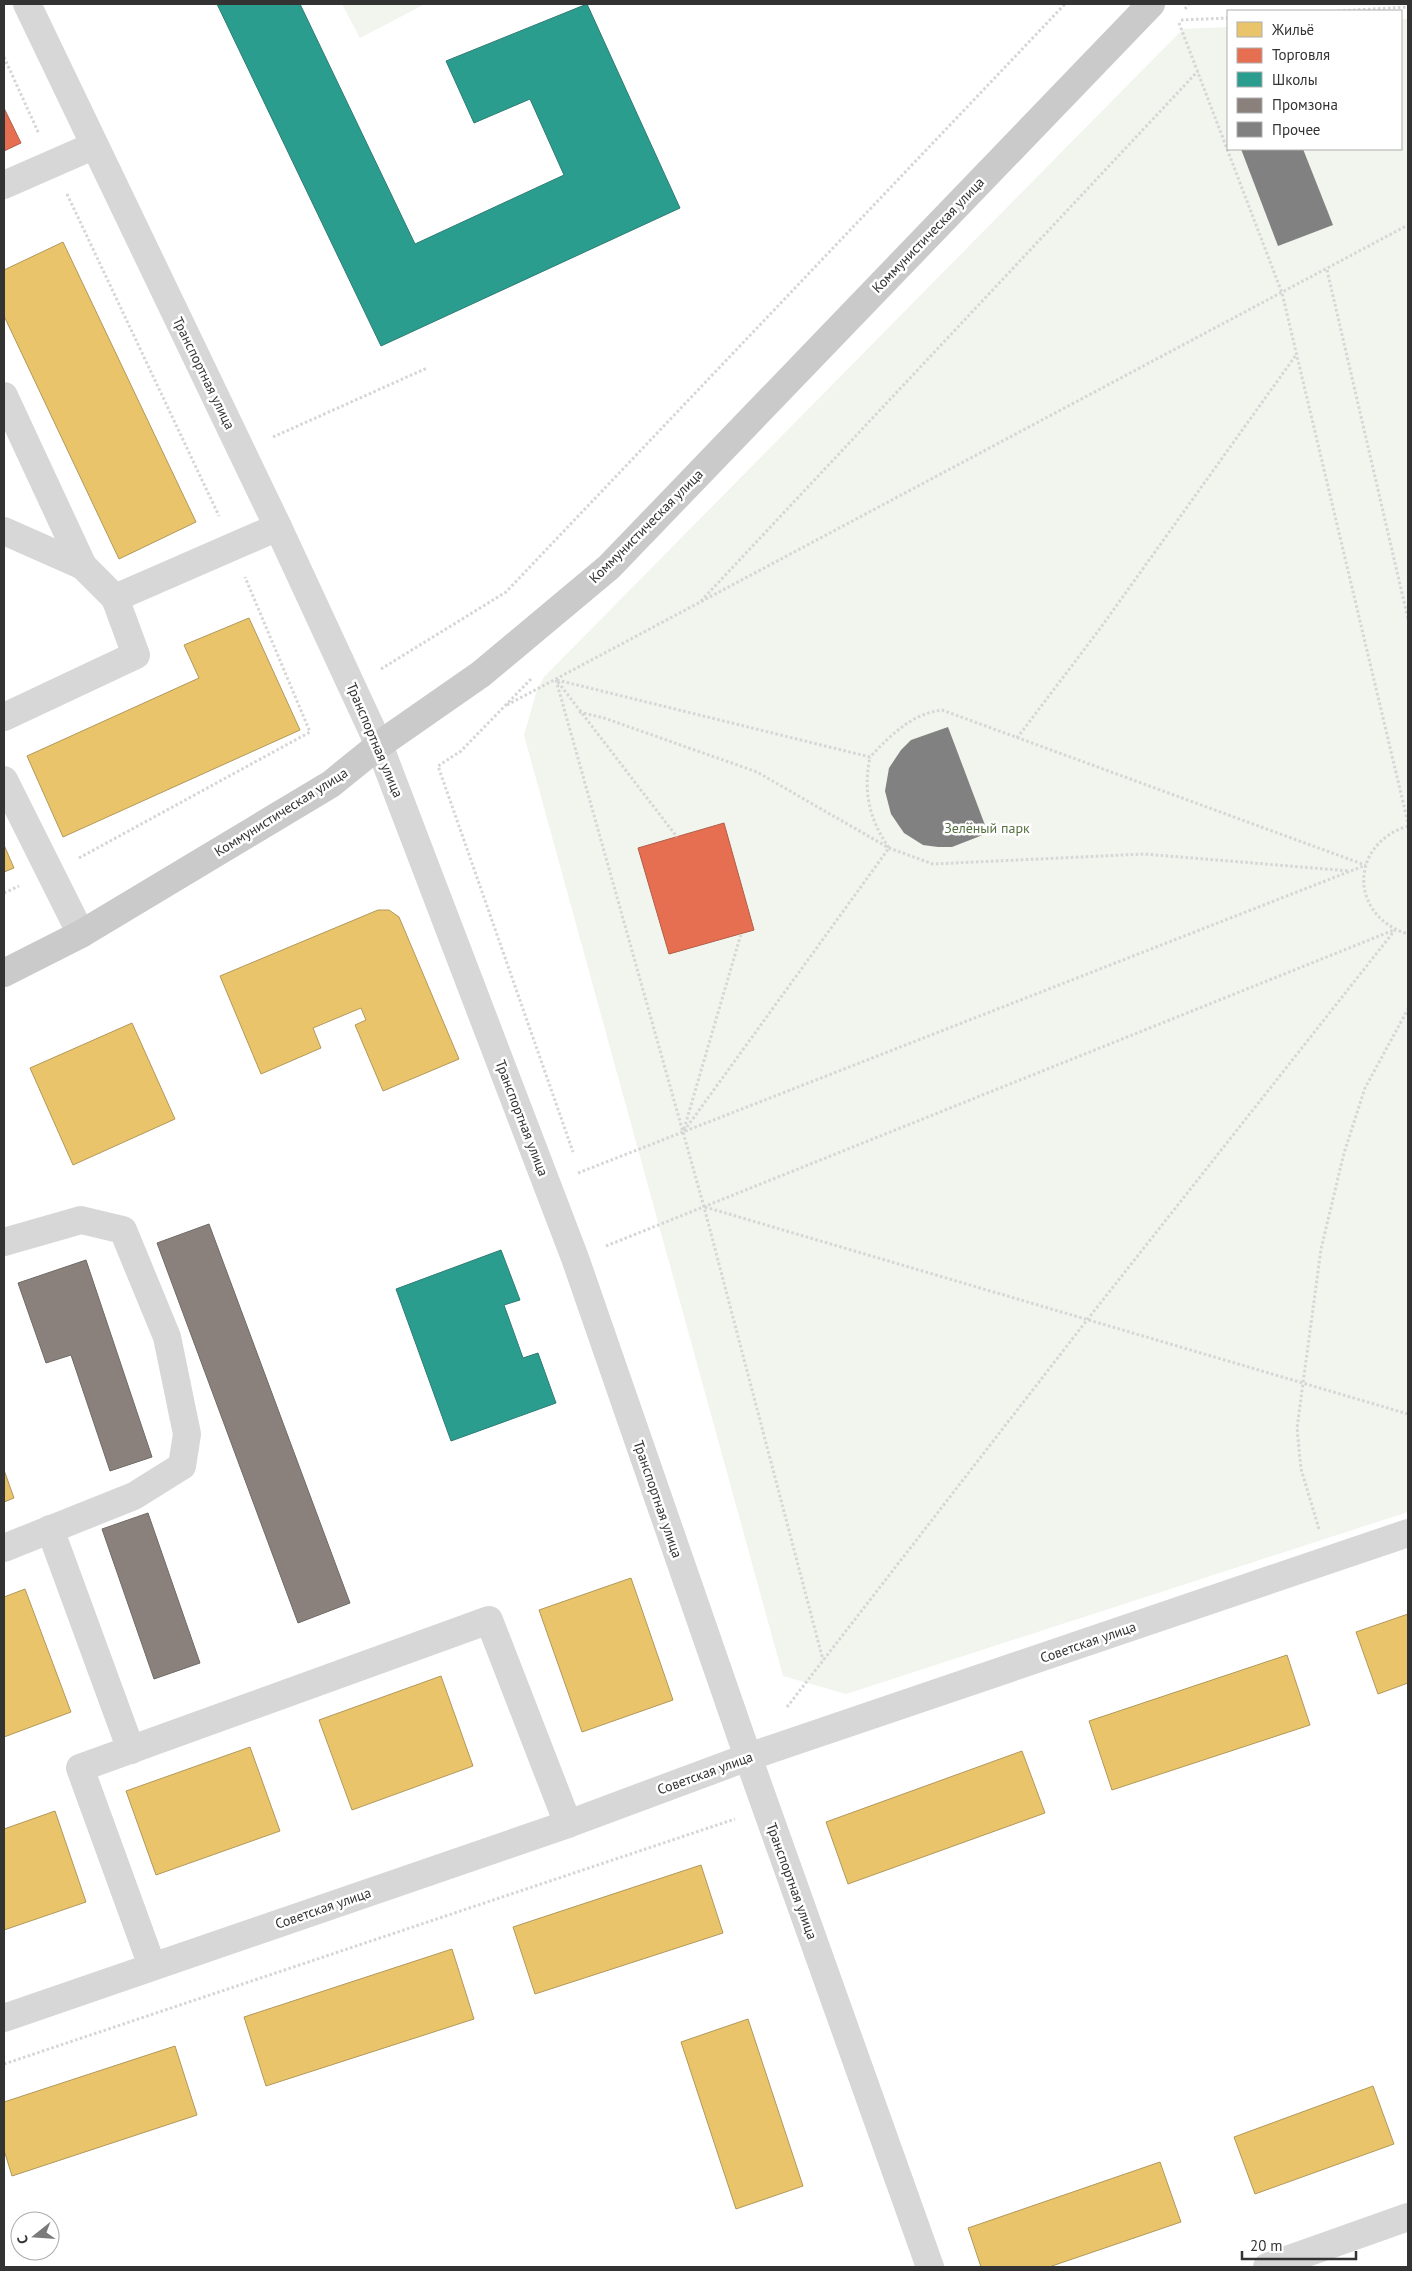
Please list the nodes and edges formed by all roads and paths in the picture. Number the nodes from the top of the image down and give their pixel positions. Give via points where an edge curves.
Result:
1 (27, 4) edge
2 (1065, 4) edge
3 (1151, 4) edge
4 (1408, 7) edge
5 (1356, 10) edge
6 (1227, 18) edge
7 (4, 58) edge
8 (1198, 71) junction
9 (93, 146) junction
10 (1227, 148) edge
11 (1228, 150) edge
12 (53, 164) junction
13 (4, 185) edge
14 (1408, 225) edge
15 (1327, 270) junction
16 (1282, 293) junction
17 (1297, 355) junction
18 (428, 368) dead end
19 (4, 396) edge
20 (266, 440) dead end
21 (278, 527) junction
22 (4, 531) edge
23 (232, 547) junction
24 (82, 566) junction
25 (115, 598) junction
26 (698, 605) junction
27 (1408, 620) edge
28 (378, 671) dead end
29 (556, 680) junction
30 (504, 706) dead end
31 (579, 712) junction
32 (4, 716) edge
33 (1017, 738) junction
34 (379, 746) junction
35 (870, 757) junction
36 (4, 780) edge
37 (1408, 824) edge
38 (678, 837) dead end
39 (889, 848) junction
40 (1366, 866) junction
41 (1352, 871) junction
42 (50, 874) junction
43 (4, 893) edge
44 (1395, 930) junction
45 (81, 934) junction
46 (741, 934) dead end
47 (1408, 934) edge
48 (4, 973) edge
49 (1408, 1009) edge
50 (683, 1132) junction
51 (547, 1184) junction
52 (704, 1207) junction
53 (4, 1242) edge
54 (575, 1258) junction
55 (1087, 1320) junction
56 (1303, 1383) junction
57 (1408, 1414) edge
58 (50, 1529) junction
59 (1319, 1531) dead end
60 (1408, 1533) edge
61 (4, 1548) edge
62 (823, 1660) junction
63 (785, 1710) dead end
64 (131, 1750) junction
65 (748, 1757) junction
66 (766, 1808) junction
67 (568, 1824) junction
68 (152, 1966) junction
69 (4, 2018) edge
70 (4, 2064) edge
71 (1408, 2217) edge
72 (930, 2267) edge
73 (1267, 2267) edge

1 - 9 street, Транспортная улица
2 - 28 path via 506,592
3 - 34 main road, Коммунистическая улица via 609,567 481,674
4 - 5 path
6 - 8 path via 1177,20
7 - 12 path
8 - 10 path
8 - 26 path
9 - 12 street
9 - 21 street, Транспортная улица
11 - 16 path
12 - 13 street
12 - 23 path via 198,468
14 - 15 path
15 - 16 path
15 - 27 path
16 - 17 path
16 - 26 path
17 - 33 path
17 - 37 path
18 - 20 path
19 - 24 street
21 - 23 street
21 - 34 street, Транспортная улица
22 - 24 street
23 - 25 street
23 - 42 path via 310,732
24 - 25 street
25 - 32 street via 136,655
26 - 29 path
29 - 30 path
29 - 31 path
29 - 35 path
29 - 50 path
31 - 38 path
31 - 39 path via 757,772
33 - 35 path via 942,710 927,712 912,720 893,733
33 - 40 path
34 - 45 main road, Коммунистическая улица via 331,784
34 - 51 street, Транспортная улица
35 - 39 path via 868,799 876,830
36 - 42 street
37 - 40 path via 1384,836 1375,846
39 - 41 path via 933,864 1144,854
39 - 50 path
40 - 41 path
40 - 44 path via 1364,888 1368,901 1374,913
41 - 50 path
42 - 43 path
42 - 45 street
44 - 47 path
44 - 52 path
44 - 55 path
45 - 48 main road, Коммунистическая улица
46 - 50 path
49 - 56 path via 1365,1088 1344,1153 1321,1249
50 - 51 path
50 - 52 path
51 - 54 street, Транспортная улица
52 - 54 path
52 - 55 path
52 - 62 path
53 - 58 street via 81,1220 123,1230 167,1337 186,1434 182,1466 134,1496
54 - 65 street, Транспортная улица
55 - 56 path
55 - 62 path
56 - 57 path
56 - 59 path via 1297,1428 1301,1470
58 - 61 street
58 - 64 street
60 - 65 street, Советская улица
62 - 63 path
64 - 67 street via 489,1620
64 - 68 street via 80,1768
65 - 66 street, Транспортная улица
65 - 67 street, Советская улица
66 - 70 path
66 - 72 street, Транспортная улица
67 - 68 street, Советская улица
68 - 69 street, Советская улица
71 - 73 street

